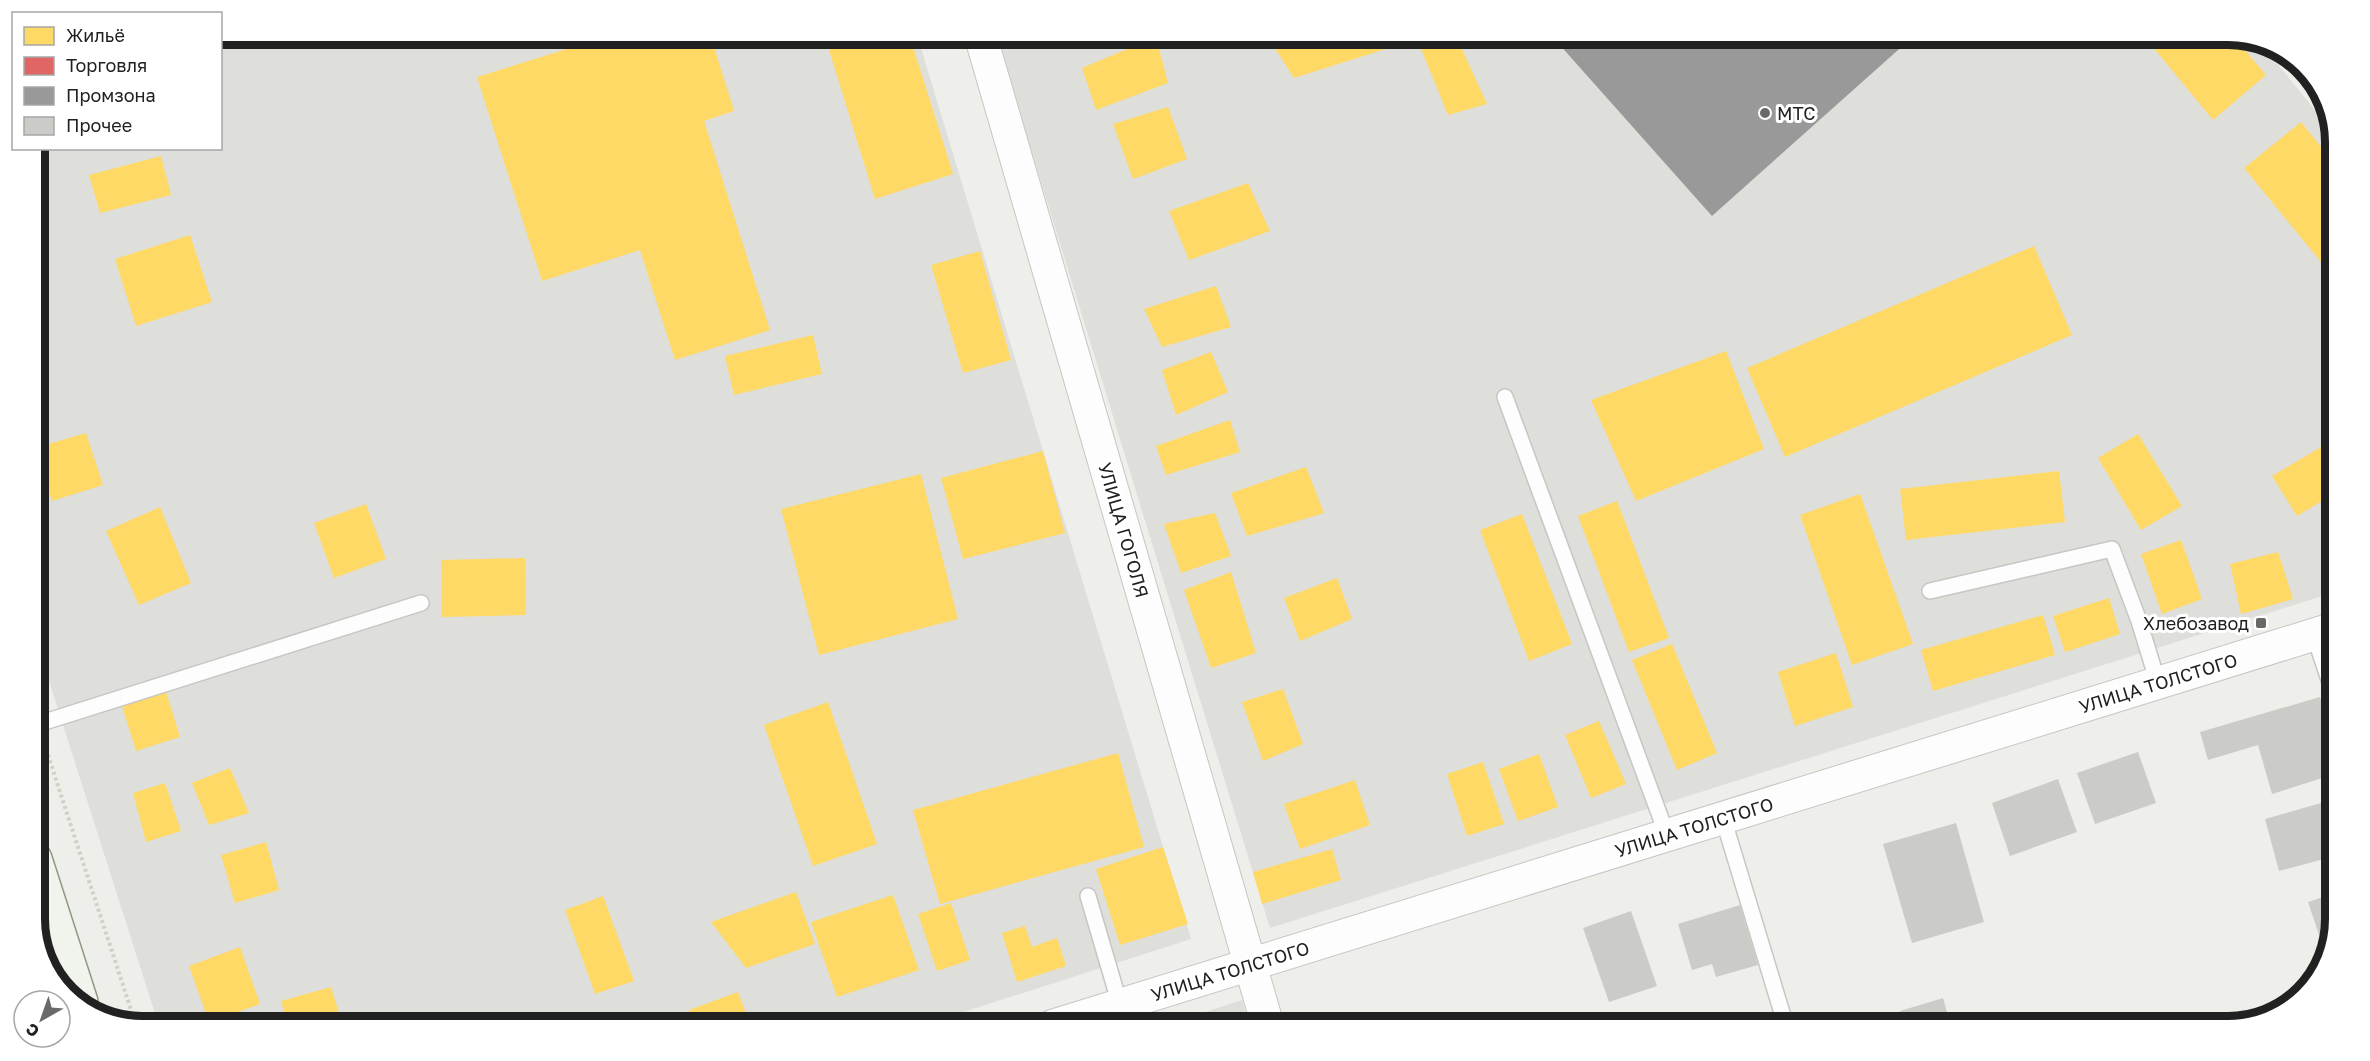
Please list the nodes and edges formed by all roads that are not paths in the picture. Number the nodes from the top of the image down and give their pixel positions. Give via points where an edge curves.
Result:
1 (983, 45) edge
2 (1505, 397) dead end
3 (1930, 591) dead end
4 (421, 603) dead end
5 (2325, 632) edge
6 (2158, 683) junction
7 (45, 721) edge
8 (1723, 818) junction
9 (1667, 835) junction
10 (45, 890) edge
11 (1088, 896) dead end
12 (1251, 964) junction
13 (78, 992) edge
14 (1120, 1005) junction
15 (1084, 1016) edge
16 (1265, 1016) edge
17 (1783, 1016) edge

1 - 12 street, УЛИЦА ГОГОЛЯ
2 - 9 lane
3 - 6 lane via 2112,549
4 - 7 lane
5 - 6 street, УЛИЦА ТОЛСТОГО
6 - 8 street, УЛИЦА ТОЛСТОГО
8 - 9 street, УЛИЦА ТОЛСТОГО
8 - 17 lane
9 - 12 street, УЛИЦА ТОЛСТОГО
10 - 13 main road
11 - 14 lane
12 - 14 street, УЛИЦА ТОЛСТОГО
12 - 16 street, УЛИЦА ГОГОЛЯ
14 - 15 street, УЛИЦА ТОЛСТОГО

